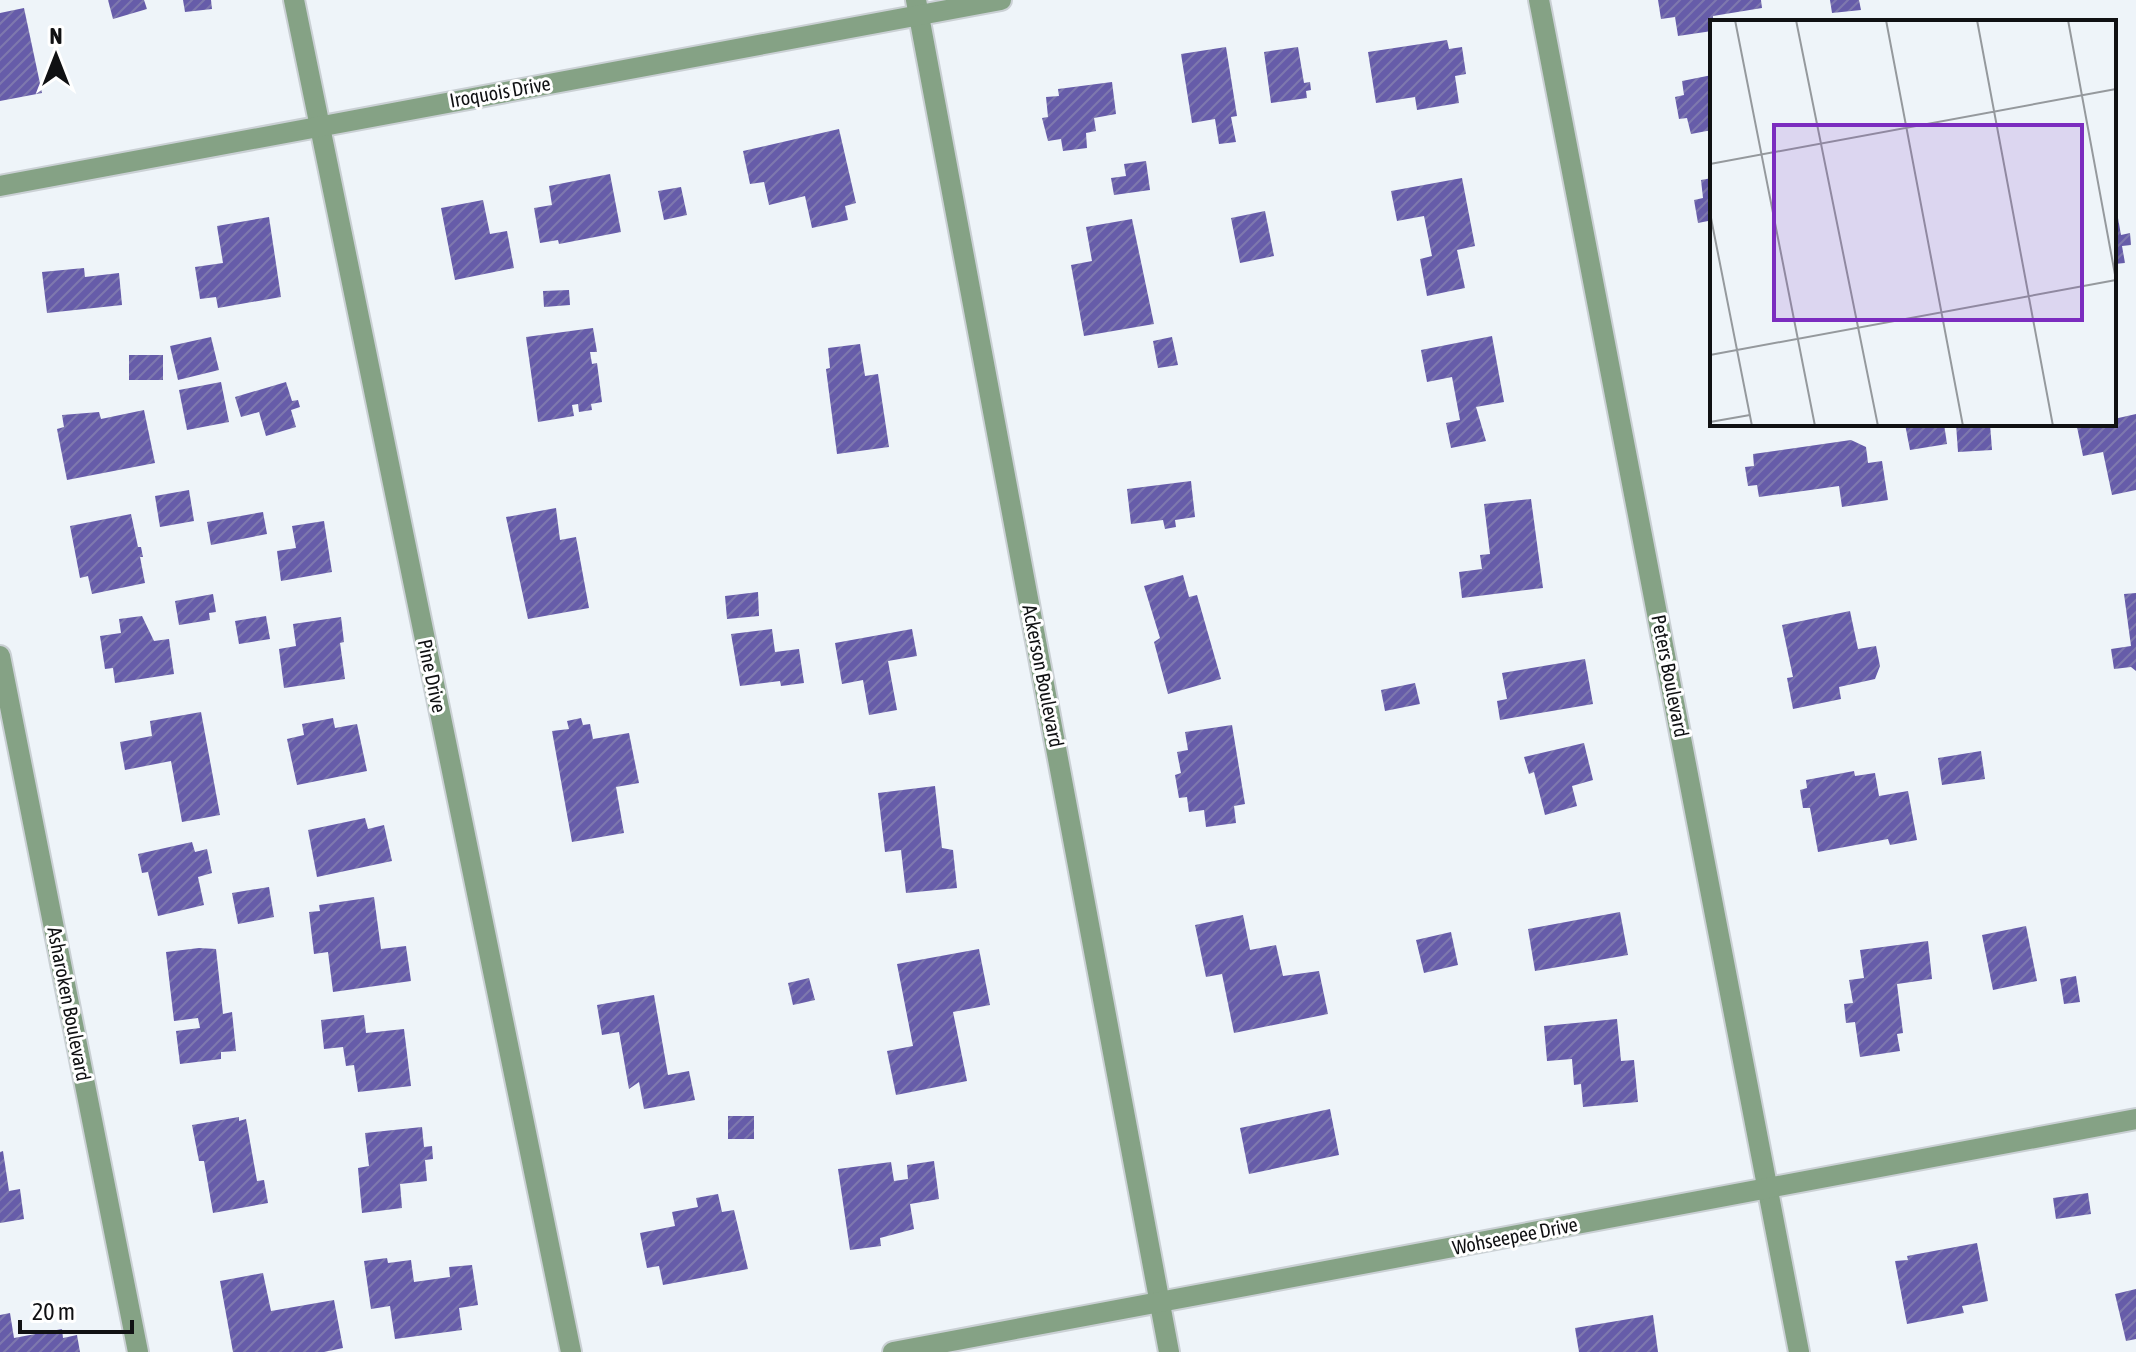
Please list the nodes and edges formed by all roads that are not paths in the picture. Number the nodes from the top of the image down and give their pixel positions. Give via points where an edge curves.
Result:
1 (294, 0) edge
2 (1001, 0) edge
3 (1539, 0) edge
4 (918, 8) edge
5 (319, 126) junction
6 (0, 186) edge
7 (0, 656) edge
8 (2136, 1119) edge
9 (1769, 1188) junction
10 (1160, 1305) junction
11 (138, 1352) edge
12 (571, 1352) edge
13 (893, 1352) edge
14 (1169, 1352) edge
15 (1799, 1352) edge

1 - 5 street, Pine Drive
2 - 4 street, Iroquois Drive
3 - 9 street, Peters Boulevard
4 - 5 street, Iroquois Drive
4 - 10 street, Ackerson Boulevard
5 - 6 street, Iroquois Drive
5 - 12 street, Pine Drive
7 - 11 street, Asharoken Boulevard
8 - 9 street, Wohseepee Drive
9 - 10 street, Wohseepee Drive
9 - 15 street, Peters Boulevard
10 - 13 street, Wohseepee Drive
10 - 14 street, Ackerson Boulevard

